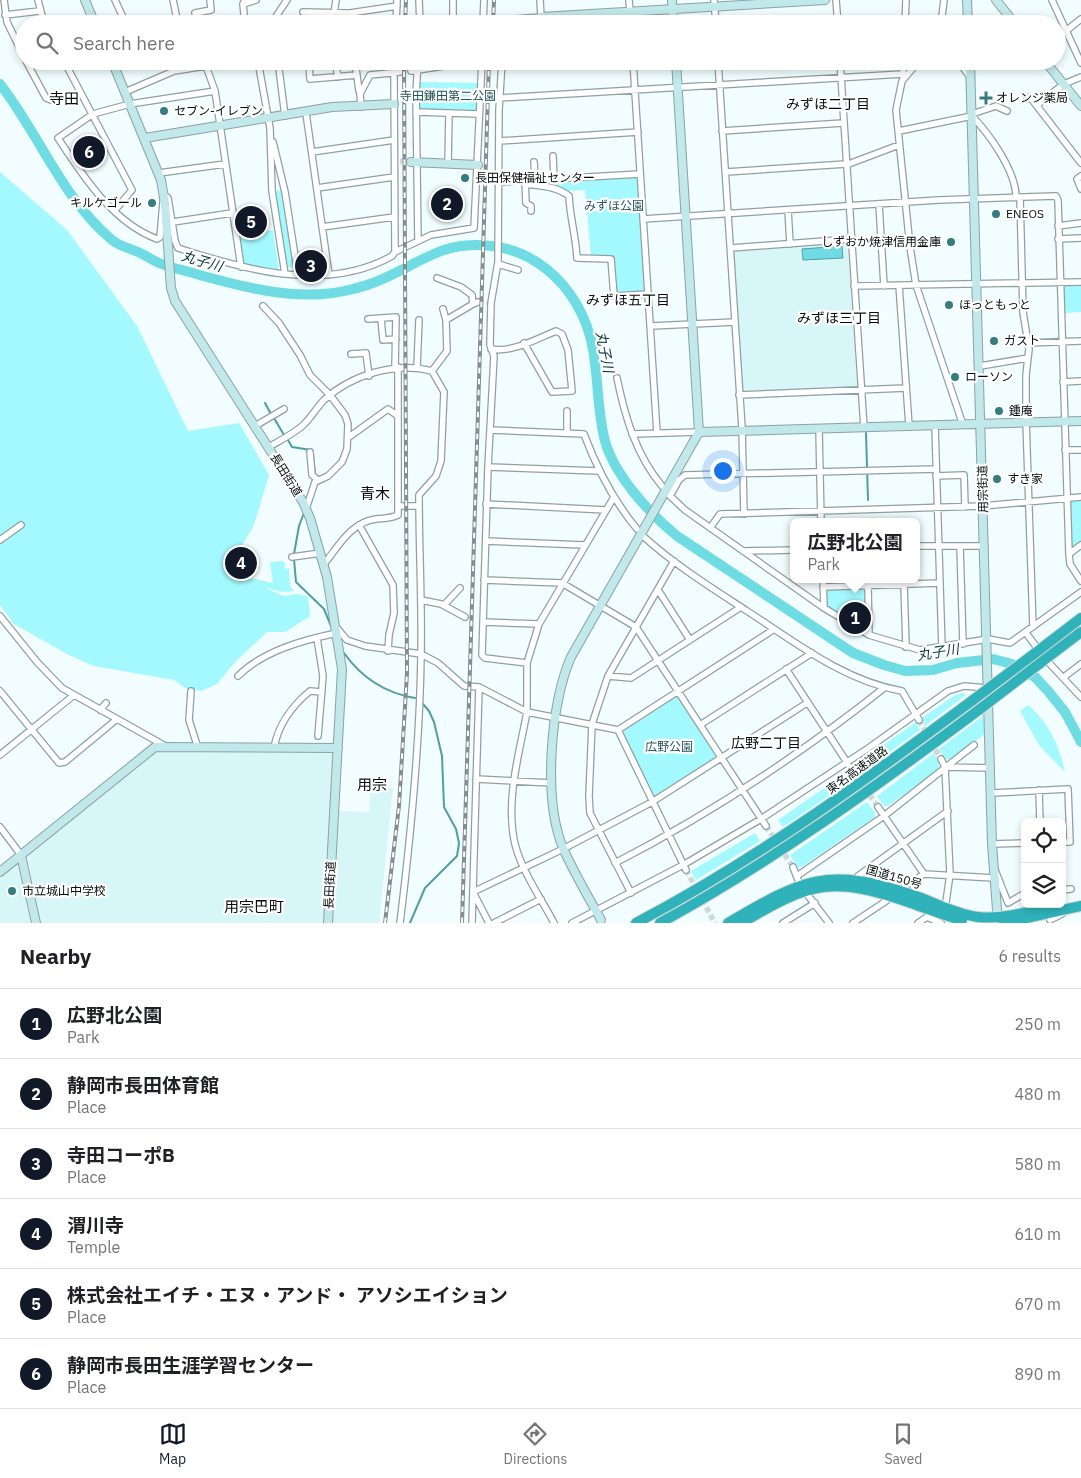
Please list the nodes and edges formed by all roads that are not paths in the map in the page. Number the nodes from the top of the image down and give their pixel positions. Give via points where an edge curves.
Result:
1 (4, 0) edge
2 (38, 0) edge
3 (85, 0) edge
4 (115, 0) edge
5 (173, 0) edge
6 (210, 0) edge
7 (256, 0) edge
8 (287, 0) edge
9 (336, 0) edge
10 (419, 0) edge
11 (453, 0) edge
12 (484, 0) edge
13 (540, 0) edge
14 (629, 0) edge
15 (672, 0) edge
16 (825, 0) edge
17 (836, 0) edge
18 (906, 0) edge
19 (944, 0) edge
20 (967, 0) edge
21 (996, 0) edge
22 (1052, 0) edge
23 (244, 2) edge
24 (397, 3) edge
25 (714, 3) edge
26 (672, 9) junction
27 (39, 11) junction
28 (303, 12) dead end
29 (630, 12) junction
30 (317, 13) joint
31 (350, 13) joint
32 (334, 14) junction
33 (5, 15) junction
34 (41, 15) edge
35 (91, 15) edge
36 (122, 15) edge
37 (176, 15) edge
38 (196, 15) edge
39 (245, 15) edge
40 (277, 15) edge
41 (420, 15) edge
42 (453, 15) edge
43 (483, 15) edge
44 (541, 15) edge
45 (577, 15) edge
46 (630, 15) edge
47 (672, 15) edge
48 (837, 15) edge
49 (905, 15) edge
50 (943, 15) edge
51 (968, 15) edge
52 (1008, 15) edge
53 (1059, 15) edge
54 (1081, 19) edge
55 (1067, 31) joint
56 (15, 37) edge
57 (1078, 48) edge
58 (1081, 63) edge
59 (31, 70) edge
60 (69, 70) edge
61 (116, 70) edge
62 (179, 70) edge
63 (208, 70) edge
64 (260, 70) edge
65 (279, 70) edge
66 (309, 70) edge
67 (337, 70) edge
68 (357, 70) edge
69 (415, 70) edge
70 (481, 70) edge
71 (501, 70) edge
72 (634, 70) edge
73 (677, 70) edge
74 (719, 70) edge
75 (840, 70) edge
76 (903, 70) edge
77 (912, 70) edge
78 (965, 70) edge
79 (971, 70) edge
80 (1052, 70) edge
81 (397, 72) joint
82 (903, 74) junction
83 (357, 75) junction
84 (338, 77) junction
85 (1081, 77) edge
86 (840, 78) junction
87 (971, 78) junction
88 (902, 82) junction
89 (1064, 84) junction
90 (720, 86) junction
91 (678, 88) junction
92 (214, 91) junction
93 (635, 91) junction
94 (125, 92) junction
95 (360, 94) junction
96 (499, 98) junction
97 (1027, 99) dead end
98 (51, 100) dead end
99 (130, 104) junction
100 (394, 104) junction
101 (1037, 105) junction
102 (1081, 106) edge
103 (361, 107) junction
104 (1006, 111) dead end
105 (416, 112) junction
106 (306, 113) junction
107 (450, 113) junction
108 (93, 114) junction
109 (479, 114) junction
110 (972, 115) junction
111 (285, 116) junction
112 (268, 119) junction
113 (843, 123) junction
114 (219, 126) junction
115 (270, 128) junction
116 (722, 131) junction
117 (899, 131) junction
118 (638, 132) junction
119 (145, 138) junction
120 (394, 140) junction
121 (499, 141) junction
122 (899, 145) junction
123 (312, 152) junction
124 (553, 156) dead end
125 (414, 162) junction
126 (534, 162) dead end
127 (1081, 163) edge
128 (225, 164) junction
129 (448, 164) junction
130 (846, 164) junction
131 (478, 165) junction
132 (726, 172) junction
133 (159, 173) junction
134 (640, 174) junction
135 (1081, 176) edge
136 (394, 177) junction
137 (554, 179) junction
138 (535, 180) junction
139 (499, 182) junction
140 (525, 182) junction
141 (317, 188) junction
142 (1081, 188) edge
143 (164, 195) junction
144 (1018, 197) junction
145 (974, 198) junction
146 (905, 202) junction
147 (879, 204) junction
148 (849, 206) junction
149 (115, 210) junction
150 (788, 210) junction
151 (531, 211) dead end
152 (232, 213) junction
153 (728, 214) junction
154 (686, 216) junction
155 (394, 217) junction
156 (643, 219) junction
157 (172, 222) junction
158 (1081, 223) edge
159 (1058, 226) junction
160 (322, 227) junction
161 (1081, 238) edge
162 (851, 239) junction
163 (1058, 239) junction
164 (418, 241) junction
165 (790, 244) junction
166 (730, 248) junction
167 (395, 252) junction
168 (498, 263) junction
169 (241, 267) junction
170 (518, 270) dead end
171 (285, 274) junction
172 (298, 275) junction
173 (328, 275) junction
174 (437, 278) dead end
175 (1059, 282) junction
176 (1081, 282) edge
177 (977, 284) junction
178 (1022, 284) junction
179 (899, 285) junction
180 (916, 285) junction
181 (854, 286) junction
182 (884, 286) junction
183 (648, 294) junction
184 (263, 306) dead end
185 (442, 309) dead end
186 (368, 319) dead end
187 (381, 319) junction
188 (419, 320) dead end
189 (446, 320) junction
190 (735, 322) junction
191 (692, 324) junction
192 (651, 326) junction
193 (396, 340) junction
194 (1081, 341) edge
195 (1061, 342) junction
196 (524, 343) junction
197 (1028, 343) junction
198 (491, 349) junction
199 (351, 354) dead end
200 (1028, 358) junction
201 (980, 366) junction
202 (397, 367) junction
203 (417, 367) junction
204 (432, 371) junction
205 (369, 376) junction
206 (617, 378) dead end
207 (1081, 381) edge
208 (1063, 382) junction
209 (906, 388) junction
210 (862, 390) junction
211 (330, 395) junction
212 (739, 395) junction
213 (284, 409) dead end
214 (567, 411) dead end
215 (398, 416) junction
216 (1081, 421) edge
217 (1064, 422) junction
218 (1026, 423) junction
219 (963, 425) junction
220 (982, 425) junction
221 (255, 426) junction
222 (909, 426) junction
223 (935, 426) junction
224 (864, 428) junction
225 (819, 429) junction
226 (490, 430) junction
227 (742, 431) junction
228 (567, 432) junction
229 (699, 432) junction
230 (657, 433) junction
231 (632, 434) junction
232 (349, 437) junction
233 (269, 448) junction
234 (1065, 450) junction
235 (1081, 450) edge
236 (310, 452) dead end
237 (488, 467) junction
238 (599, 471) junction
239 (743, 473) junction
240 (819, 473) junction
241 (936, 473) junction
242 (318, 480) junction
243 (662, 486) dead end
244 (614, 497) junction
245 (1081, 497) edge
246 (1066, 498) junction
247 (1029, 502) junction
248 (486, 504) junction
249 (398, 506) junction
250 (419, 506) junction
251 (983, 506) junction
252 (965, 507) junction
253 (938, 508) junction
254 (306, 509) junction
255 (606, 510) junction
256 (820, 512) junction
257 (744, 514) junction
258 (821, 518) edge
259 (21, 525) dead end
260 (359, 525) junction
261 (637, 528) dead end
262 (710, 528) junction
263 (644, 537) dead end
264 (0, 540) edge
265 (486, 541) junction
266 (585, 545) junction
267 (939, 545) junction
268 (1081, 545) edge
269 (920, 546) edge
270 (960, 546) junction
271 (985, 546) junction
272 (790, 550) edge
273 (743, 551) junction
274 (321, 553) junction
275 (1069, 554) junction
276 (294, 556) dead end
277 (674, 562) junction
278 (324, 564) junction
279 (484, 580) junction
280 (1081, 581) edge
281 (562, 583) junction
282 (823, 583) edge
283 (940, 583) junction
284 (904, 584) junction
285 (868, 585) junction
286 (823, 587) junction
287 (460, 588) dead end
288 (658, 590) junction
289 (1081, 592) edge
290 (421, 600) junction
291 (600, 604) junction
292 (444, 605) junction
293 (741, 607) junction
294 (824, 608) junction
295 (0, 616) edge
296 (465, 617) dead end
297 (1081, 618) edge
298 (483, 622) junction
299 (539, 624) junction
300 (636, 627) junction
301 (1033, 627) junction
302 (337, 630) junction
303 (773, 630) junction
304 (1081, 632) edge
305 (1026, 633) junction
306 (869, 635) junction
307 (317, 638) junction
308 (690, 640) junction
309 (988, 643) junction
310 (963, 644) junction
311 (1035, 645) dead end
312 (906, 647) junction
313 (942, 648) junction
314 (388, 651) junction
315 (812, 653) junction
316 (421, 654) junction
317 (659, 660) junction
318 (527, 662) junction
319 (1050, 664) dead end
320 (1081, 664) edge
321 (786, 670) junction
322 (238, 676) dead end
323 (608, 676) junction
324 (1064, 677) junction
325 (989, 685) junction
326 (479, 687) junction
327 (884, 688) junction
328 (0, 691) edge
329 (192, 691) dead end
330 (322, 692) junction
331 (679, 692) junction
332 (74, 694) junction
333 (1081, 697) edge
334 (106, 703) dead end
335 (807, 703) junction
336 (100, 710) junction
337 (527, 712) junction
338 (917, 716) junction
339 (555, 718) junction
340 (117, 719) junction
341 (592, 724) junction
342 (700, 725) junction
343 (31, 730) junction
344 (618, 730) junction
345 (827, 733) junction
346 (318, 736) dead end
347 (974, 745) dead end
348 (167, 747) junction
349 (198, 748) junction
350 (274, 748) junction
351 (338, 748) junction
352 (0, 755) edge
353 (721, 758) junction
354 (941, 759) tunnel mouth
355 (848, 765) junction
356 (945, 767) junction
357 (991, 768) junction
358 (476, 780) junction
359 (514, 781) junction
360 (552, 783) junction
361 (742, 788) junction
362 (1040, 790) junction
363 (992, 793) junction
364 (652, 802) junction
365 (878, 807) tunnel mouth
366 (948, 811) junction
367 (884, 816) junction
368 (1040, 818) edge
369 (762, 819) junction
370 (766, 826) tunnel mouth
371 (0, 827) edge
372 (598, 831) junction
373 (668, 835) junction
374 (1066, 842) edge
375 (1021, 843) edge
376 (904, 844) junction
377 (992, 844) junction
378 (563, 849) junction
379 (21, 855) junction
380 (615, 863) junction
381 (685, 867) junction
382 (793, 867) tunnel mouth
383 (994, 867) junction
384 (524, 868) junction
385 (0, 872) edge
386 (924, 874) junction
387 (950, 874) junction
388 (994, 878) junction
389 (856, 879) junction
390 (801, 884) junction
391 (904, 887) dead end
392 (1066, 890) edge
393 (1071, 890) dead end
394 (473, 892) junction
395 (631, 893) junction
396 (1021, 895) edge
397 (541, 899) junction
398 (886, 900) dead end
399 (1081, 900) edge
400 (946, 902) dead end
401 (815, 903) junction
402 (1066, 903) edge
403 (1046, 908) edge
404 (1081, 908) edge
405 (596, 911) junction
406 (601, 920) dead end
407 (998, 921) edge
408 (1051, 921) edge
409 (36, 923) edge
410 (328, 923) edge
411 (400, 923) edge
412 (472, 923) edge
413 (489, 923) edge
414 (494, 923) edge
415 (554, 923) edge
416 (572, 923) edge
417 (636, 923) edge
418 (660, 923) edge
419 (728, 923) edge
420 (742, 923) edge
421 (782, 923) edge
422 (829, 923) edge
423 (853, 923) edge
424 (918, 923) edge
425 (941, 923) edge
426 (975, 923) edge
427 (1044, 923) edge

1 - 33 street
2 - 27 street
3 - 35 street
4 - 36 street
5 - 37 street
6 - 38 street via 211,10
7 - 23 street
8 - 40 street
9 - 32 street
10 - 41 street
11 - 42 street
12 - 43 street
13 - 44 street
14 - 29 street
15 - 26 street
16 - 25 street
17 - 48 street
18 - 49 street
19 - 50 street
20 - 51 street
21 - 52 street
22 - 53 street
23 - 39 street
24 - 31 street
25 - 26 street
26 - 29 street
26 - 47 street
27 - 33 street
27 - 34 street
28 - 30 street
29 - 45 street
29 - 46 street
30 - 32 street
31 - 32 street
33 - 56 street
54 - 55 street
55 - 57 street
57 - 58 street
59 - 98 street via 46,98
60 - 108 street
61 - 94 street, 長田街道
62 - 94 street
63 - 92 street
64 - 112 street
65 - 111 street
66 - 84 street via 310,79
67 - 84 street
68 - 83 street
69 - 105 street
70 - 109 street
71 - 96 street
72 - 93 street
73 - 91 street
74 - 90 street
75 - 86 street
76 - 82 street
77 - 88 street
78 - 87 street
79 - 87 street, 用宗街道
80 - 89 street
81 - 95 street via 370,75
81 - 100 street
82 - 86 street
82 - 88 street
83 - 84 street
83 - 95 street
85 - 89 street
86 - 90 street
86 - 113 street
87 - 110 street, 用宗街道
88 - 117 street via 896,110
89 - 101 street
89 - 102 street
90 - 91 street
90 - 116 street
91 - 93 street
91 - 154 street
92 - 99 street
92 - 114 street
93 - 96 street
93 - 118 street
94 - 99 street, 長田街道
95 - 103 street
96 - 121 street
97 - 101 street via 1030,97
99 - 108 street
99 - 119 street, 長田街道
100 - 103 street
100 - 120 street
101 - 127 street
103 - 106 street via 332,107
104 - 110 street via 996,106
105 - 107 street
105 - 125 street
106 - 111 street
106 - 123 street
107 - 109 street
107 - 129 street
108 - 149 street via 132,190
108 - 149 street via 58,138 89,184
109 - 131 street
110 - 117 street
110 - 144 street via 993,142 1014,179
110 - 145 street, 用宗街道
111 - 112 street
112 - 114 street
112 - 115 street
113 - 116 street
113 - 130 street
114 - 119 street
114 - 128 street
115 - 171 street via 272,191
115 - 172 street via 285,192
116 - 132 street
117 - 122 street
118 - 121 street
118 - 134 street
119 - 133 street, 長田街道
120 - 123 street
120 - 136 street via 397,161
121 - 139 street
122 - 130 street
122 - 146 street
123 - 141 street
124 - 137 street
125 - 129 street
125 - 164 street
126 - 138 street
128 - 133 street
128 - 152 street
129 - 131 street
130 - 132 street
130 - 148 street
131 - 164 street via 474,228 432,235
132 - 153 street
133 - 143 street, 長田街道
134 - 137 street
134 - 156 street
135 - 142 street via 1077,179
136 - 141 street
136 - 155 street
137 - 138 street
138 - 140 street
139 - 140 street
139 - 168 street
140 - 151 street via 526,203 531,206
140 - 183 street via 556,188 568,196 577,258 611,259 614,296
141 - 160 street
143 - 149 street via 160,237 157,239 136,228
143 - 157 street via 168,198
143 - 221 street, 長田街道 via 174,301
144 - 145 street
144 - 159 street via 1056,196
144 - 178 street
145 - 146 street
145 - 177 street, 用宗街道
146 - 147 street
146 - 180 street
147 - 148 street
147 - 182 street
148 - 150 street
148 - 162 street
150 - 153 street
150 - 165 street
152 - 157 street
152 - 169 street
153 - 154 street
153 - 166 street
154 - 156 street
154 - 191 street
155 - 160 street
155 - 167 street
156 - 183 street
157 - 169 street via 178,248
158 - 159 street
159 - 163 street
160 - 173 street
161 - 163 street
162 - 165 street
162 - 181 street
163 - 175 street
164 - 167 street
165 - 166 street
166 - 190 street
167 - 173 street via 387,259 359,269
168 - 170 street
168 - 198 street via 489,303
169 - 171 street
171 - 172 street
172 - 173 street
174 - 189 street via 472,295 476,303
175 - 176 street
175 - 178 street
175 - 195 street
177 - 178 street
177 - 180 street
177 - 201 street, 用宗街道
178 - 197 street
179 - 180 street
179 - 182 street
179 - 209 street
180 - 219 street
181 - 182 street
181 - 210 street
183 - 192 street
184 - 211 street via 279,323 310,375
185 - 189 street
186 - 187 street
187 - 193 street via 383,340
187 - 193 street via 396,317
188 - 203 street
189 - 204 street via 447,351
190 - 191 street
190 - 212 street
191 - 192 street
191 - 229 street
192 - 230 street
193 - 202 street
194 - 195 street
195 - 197 street
195 - 208 street
196 - 196 street via 552,392 572,391 568,350 562,334 556,331
196 - 198 street via 503,351
197 - 200 street
198 - 226 street via 494,356
199 - 205 street via 366,353
200 - 201 street
200 - 218 street
201 - 220 street, 用宗街道
202 - 203 street
202 - 205 street
202 - 215 street
203 - 204 street
204 - 250 street via 444,392 441,461 436,476 419,495
205 - 211 street via 345,384
206 - 231 street
207 - 208 street
208 - 217 street
209 - 210 street
209 - 222 street
210 - 212 street
210 - 224 street
211 - 232 street via 345,415
211 - 233 street via 303,426
212 - 227 street
213 - 221 street
214 - 228 street
215 - 232 street via 388,409
215 - 249 street
216 - 217 street
217 - 218 street
217 - 234 street
218 - 220 street
218 - 247 street
219 - 220 street
219 - 223 street
220 - 251 street, 用宗街道
221 - 233 street, 長田街道
222 - 223 street
222 - 224 street
223 - 241 street
224 - 225 street
225 - 227 street
225 - 240 street
226 - 228 street
226 - 237 street
227 - 229 street
227 - 239 street
228 - 238 street via 584,434
229 - 230 street
229 - 291 street
230 - 231 street
231 - 243 street via 644,460
232 - 242 street via 342,462 328,476
233 - 254 street, 長田街道
234 - 235 street
234 - 246 street
236 - 242 street via 312,475
237 - 238 street
237 - 248 street
238 - 244 street
239 - 240 street
239 - 257 street
239 - 262 street via 685,475 669,496
240 - 241 street
240 - 256 street
241 - 252 street via 964,475
241 - 253 street
242 - 254 street
244 - 255 street
244 - 261 street
245 - 246 street
246 - 247 street
246 - 275 street
247 - 251 street
247 - 301 street
248 - 255 street
248 - 265 street
249 - 250 street
249 - 260 street via 398,515 392,518
250 - 290 street
251 - 252 street
251 - 271 street, 用宗街道
252 - 253 street
253 - 256 street
253 - 267 street
254 - 274 street, 長田街道
255 - 266 street
256 - 257 street
256 - 258 street
257 - 262 street via 720,514
259 - 264 street
260 - 278 street
260 - 314 street via 393,585 394,613
262 - 273 street
263 - 277 street
265 - 266 street
265 - 279 street
266 - 281 street
267 - 269 street
267 - 270 street
267 - 283 street
268 - 275 street
270 - 271 street
270 - 310 street
271 - 309 street, 用宗街道
272 - 273 street
273 - 294 street
274 - 276 street
274 - 278 street, 長田街道
275 - 280 street via 1070,564
277 - 288 street
277 - 293 street
278 - 302 street, 長田街道
279 - 281 street
279 - 298 street
281 - 291 street
281 - 299 street
282 - 286 street
283 - 284 street
283 - 313 street
284 - 285 street
284 - 312 street
285 - 286 street
285 - 306 street
286 - 294 street
287 - 292 street
288 - 300 street
288 - 308 street
289 - 301 street
290 - 292 street
290 - 316 street
291 - 300 street
291 - 339 street via 563,674
292 - 296 street
293 - 303 street
293 - 308 street
294 - 306 street
295 - 332 street via 51,678
297 - 417 highway, 東名高速道路, bridge via 863,782 769,846 698,890
298 - 299 street
298 - 318 street via 482,655 485,658
299 - 318 street
300 - 317 street
300 - 323 street
301 - 305 street
302 - 307 street
302 - 314 street via 347,640
302 - 351 street, 長田街道 via 342,669
303 - 315 street
303 - 331 street
304 - 418 highway, 東名高速道路, bridge via 822,824 742,876
305 - 309 street via 1010,643
305 - 311 street
306 - 312 street
307 - 322 street via 261,658
307 - 330 street via 323,669
308 - 317 street
309 - 310 street
309 - 325 street, 用宗街道
310 - 313 street
312 - 313 street via 920,650
314 - 316 street
315 - 321 street
315 - 327 street
316 - 326 street via 438,663 464,686
316 - 411 street via 412,804
317 - 323 street via 631,678
317 - 331 street
318 - 337 street
319 - 324 street
320 - 324 street
321 - 335 street
321 - 342 street
323 - 341 street
324 - 333 street
325 - 338 street via 954,688
325 - 357 street, 用宗街道
326 - 337 street
326 - 358 street
327 - 338 street via 902,691
327 - 345 street
328 - 343 street
329 - 349 street via 189,720
330 - 346 street
330 - 350 street via 310,691 293,705
331 - 342 street
331 - 344 street
332 - 336 street
332 - 343 street
334 - 336 street
335 - 345 street
335 - 353 street
336 - 340 street
337 - 339 street
337 - 359 street
338 - 355 street
339 - 341 street
339 - 360 street
340 - 343 street via 62,763
340 - 348 street
341 - 344 street
341 - 372 street via 589,804
342 - 353 street
343 - 352 street
344 - 364 street
345 - 355 street
345 - 361 street
347 - 356 street
348 - 349 street
348 - 379 street via 150,749
349 - 350 street
350 - 351 street
351 - 410 street, 長田街道
353 - 361 street
353 - 364 street
354 - 356 street
355 - 369 street
356 - 357 street
356 - 366 street
356 - 367 street
357 - 363 street, 用宗街道
358 - 359 street
358 - 394 street
359 - 360 street
359 - 384 street via 513,833
360 - 378 street via 553,809
361 - 369 street
361 - 373 street
362 - 363 street
362 - 368 street
362 - 374 street via 1068,789 1070,842
363 - 377 street, 用宗街道
364 - 372 street
364 - 373 street
365 - 367 street
366 - 376 street
366 - 387 street
367 - 376 street
367 - 390 street
369 - 370 street
369 - 381 street
371 - 379 street
372 - 378 street
372 - 380 street
373 - 380 street
373 - 381 street
375 - 377 street
376 - 386 street
376 - 389 street
377 - 383 street, 用宗街道
378 - 384 street
378 - 405 street
379 - 385 street
379 - 409 street
380 - 395 street
381 - 395 street
382 - 390 street
383 - 388 street, 用宗街道
383 - 396 street via 1008,903
384 - 394 street
384 - 397 street
386 - 387 street
386 - 391 street
387 - 388 street
387 - 400 street
388 - 407 street, 用宗街道
389 - 390 highway, 国道150号
389 - 407 highway, 国道150号 via 957,912
390 - 401 street
390 - 419 highway, 国道150号
390 - 420 highway, 国道150号
390 - 426 highway, 国道150号 via 867,888
392 - 393 street
394 - 412 street
394 - 413 street
395 - 405 street
397 - 414 street
397 - 415 street
398 - 423 street
399 - 402 highway, 国道150号
401 - 421 street
401 - 422 street
403 - 407 highway, 国道150号
404 - 407 highway, 国道150号
404 - 408 street
405 - 406 street
405 - 416 street
408 - 427 street
424 - 425 street via 927,917

